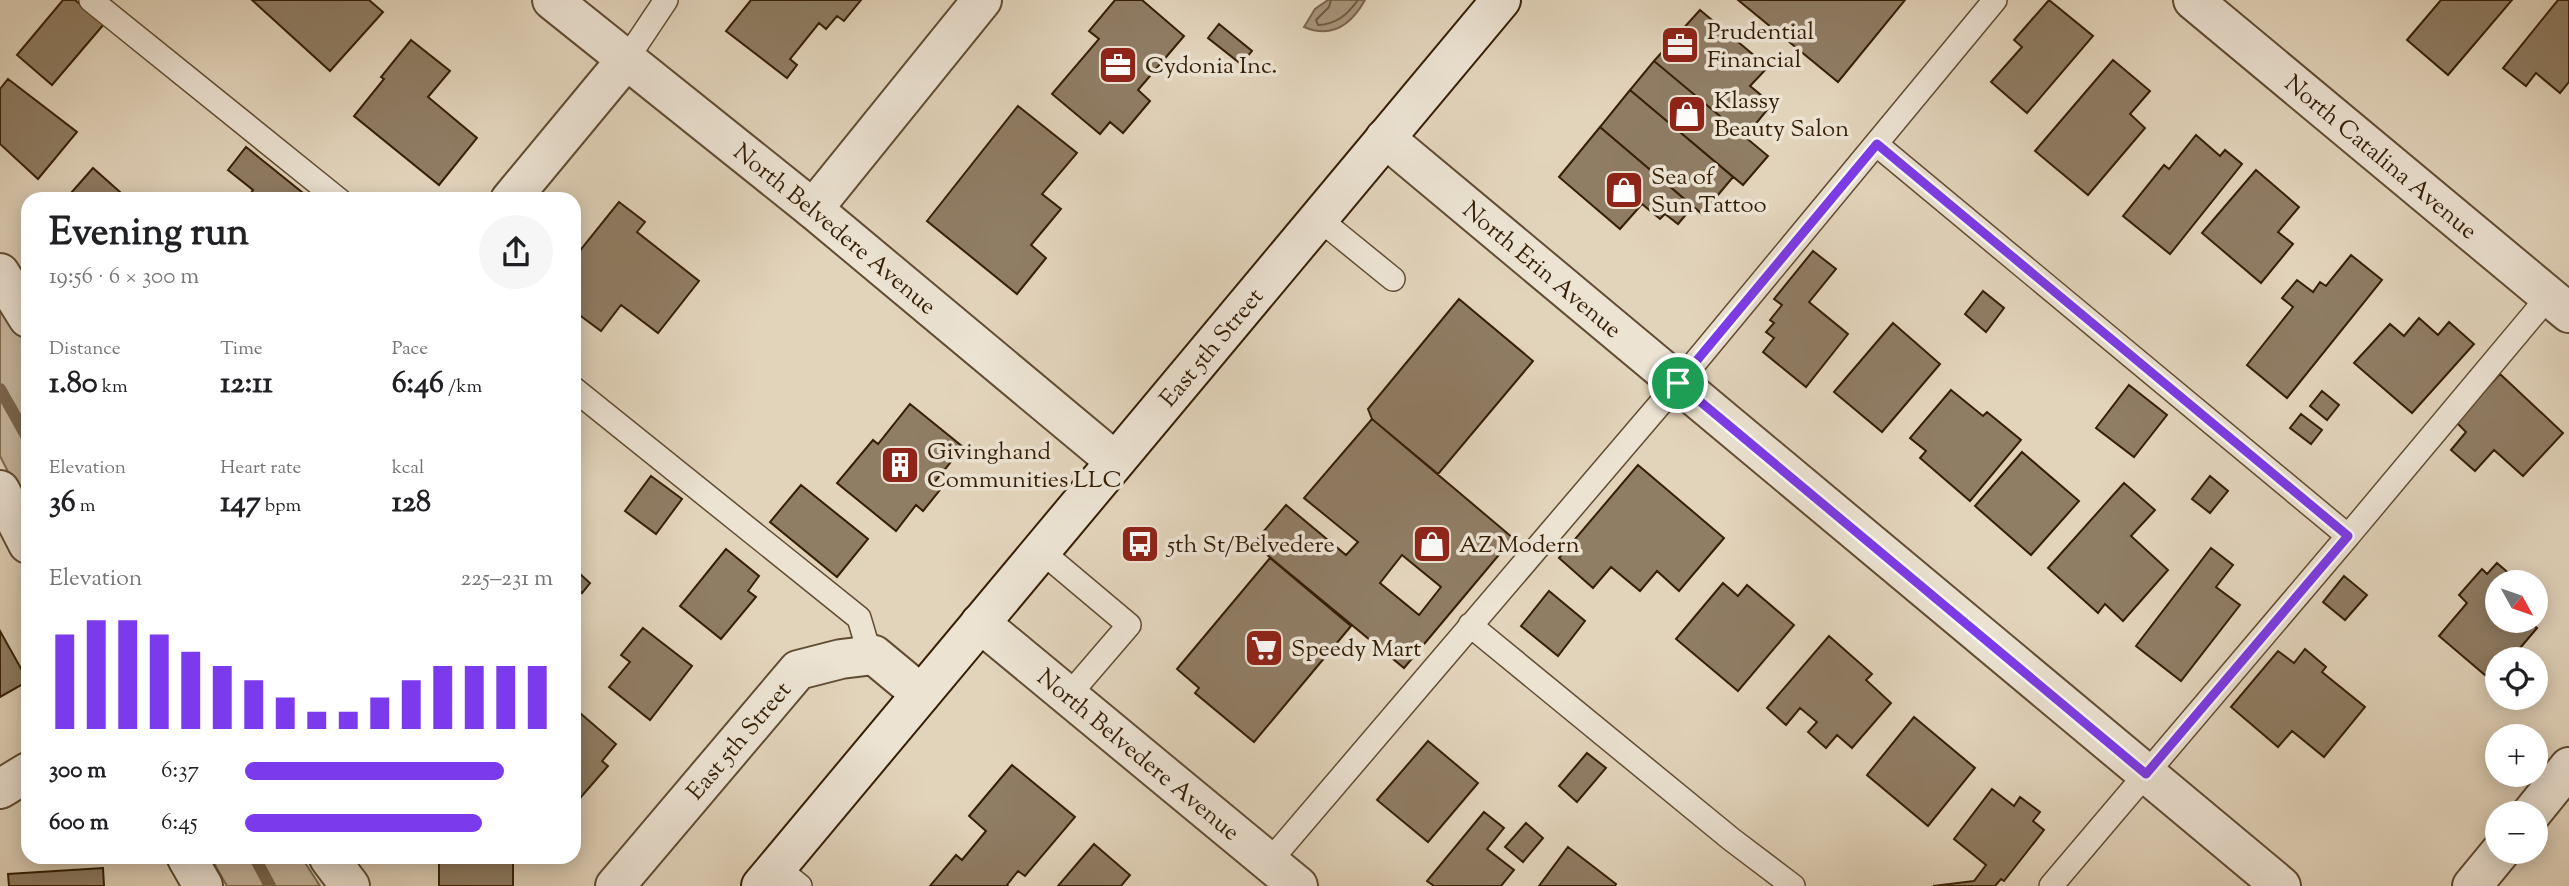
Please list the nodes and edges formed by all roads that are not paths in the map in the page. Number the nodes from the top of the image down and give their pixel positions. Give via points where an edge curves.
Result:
1 (92, 0) edge
2 (552, 0) edge
3 (666, 0) edge
4 (982, 0) edge
5 (1501, 0) edge
6 (1995, 0) edge
7 (2193, 0) edge
8 (626, 60) junction
9 (1385, 138) junction
10 (1877, 144) junction
11 (329, 192) edge
12 (517, 192) edge
13 (813, 209) junction
14 (1318, 218) junction
15 (0, 273) edge
16 (1393, 279) dead end
17 (2559, 305) edge
18 (21, 307) edge
19 (1678, 383) junction
20 (581, 395) edge
21 (1115, 461) junction
22 (0, 490) edge
23 (21, 530) edge
24 (2348, 536) junction
25 (1041, 551) junction
26 (981, 623) junction
27 (1470, 625) junction
28 (870, 655) junction
29 (921, 694) junction
30 (1068, 696) junction
31 (2569, 767) edge
32 (2146, 774) junction
33 (21, 776) edge
34 (0, 789) edge
35 (2542, 801) edge
36 (1269, 862) junction
37 (190, 864) edge
38 (334, 864) edge
39 (2490, 864) edge
40 (780, 880) edge
41 (203, 886) edge
42 (350, 886) edge
43 (615, 886) edge
44 (1298, 886) edge
45 (1793, 886) edge
46 (2051, 886) edge
47 (2281, 886) edge
48 (2472, 886) edge

1 - 11 lane
2 - 8 street, North Belvedere Avenue
3 - 8 lane
4 - 13 street
5 - 9 street, East 5th Street
6 - 10 lane
7 - 17 street, North Catalina Avenue
8 - 12 street
8 - 13 street, North Belvedere Avenue
9 - 14 street, East 5th Street
9 - 19 street, North Erin Avenue
10 - 19 lane
10 - 24 lane
13 - 21 street, North Belvedere Avenue
14 - 16 lane
14 - 21 street, East 5th Street
15 - 18 street
17 - 24 lane
19 - 27 lane
19 - 32 street, North Erin Avenue
20 - 28 lane via 859,618
21 - 25 street, East 5th Street
22 - 23 street
24 - 32 lane
25 - 26 street, East 5th Street
25 - 30 lane via 1129,625
26 - 29 street, East 5th Street
26 - 30 street, North Belvedere Avenue
27 - 36 lane
27 - 45 lane
28 - 29 street
28 - 43 street, East 5th Street via 798,670
29 - 40 street, East 5th Street
30 - 36 street, North Belvedere Avenue
31 - 35 street
32 - 46 lane
32 - 47 street, North Erin Avenue
33 - 34 street
36 - 44 street, North Belvedere Avenue
37 - 41 street
38 - 42 street
39 - 48 street

